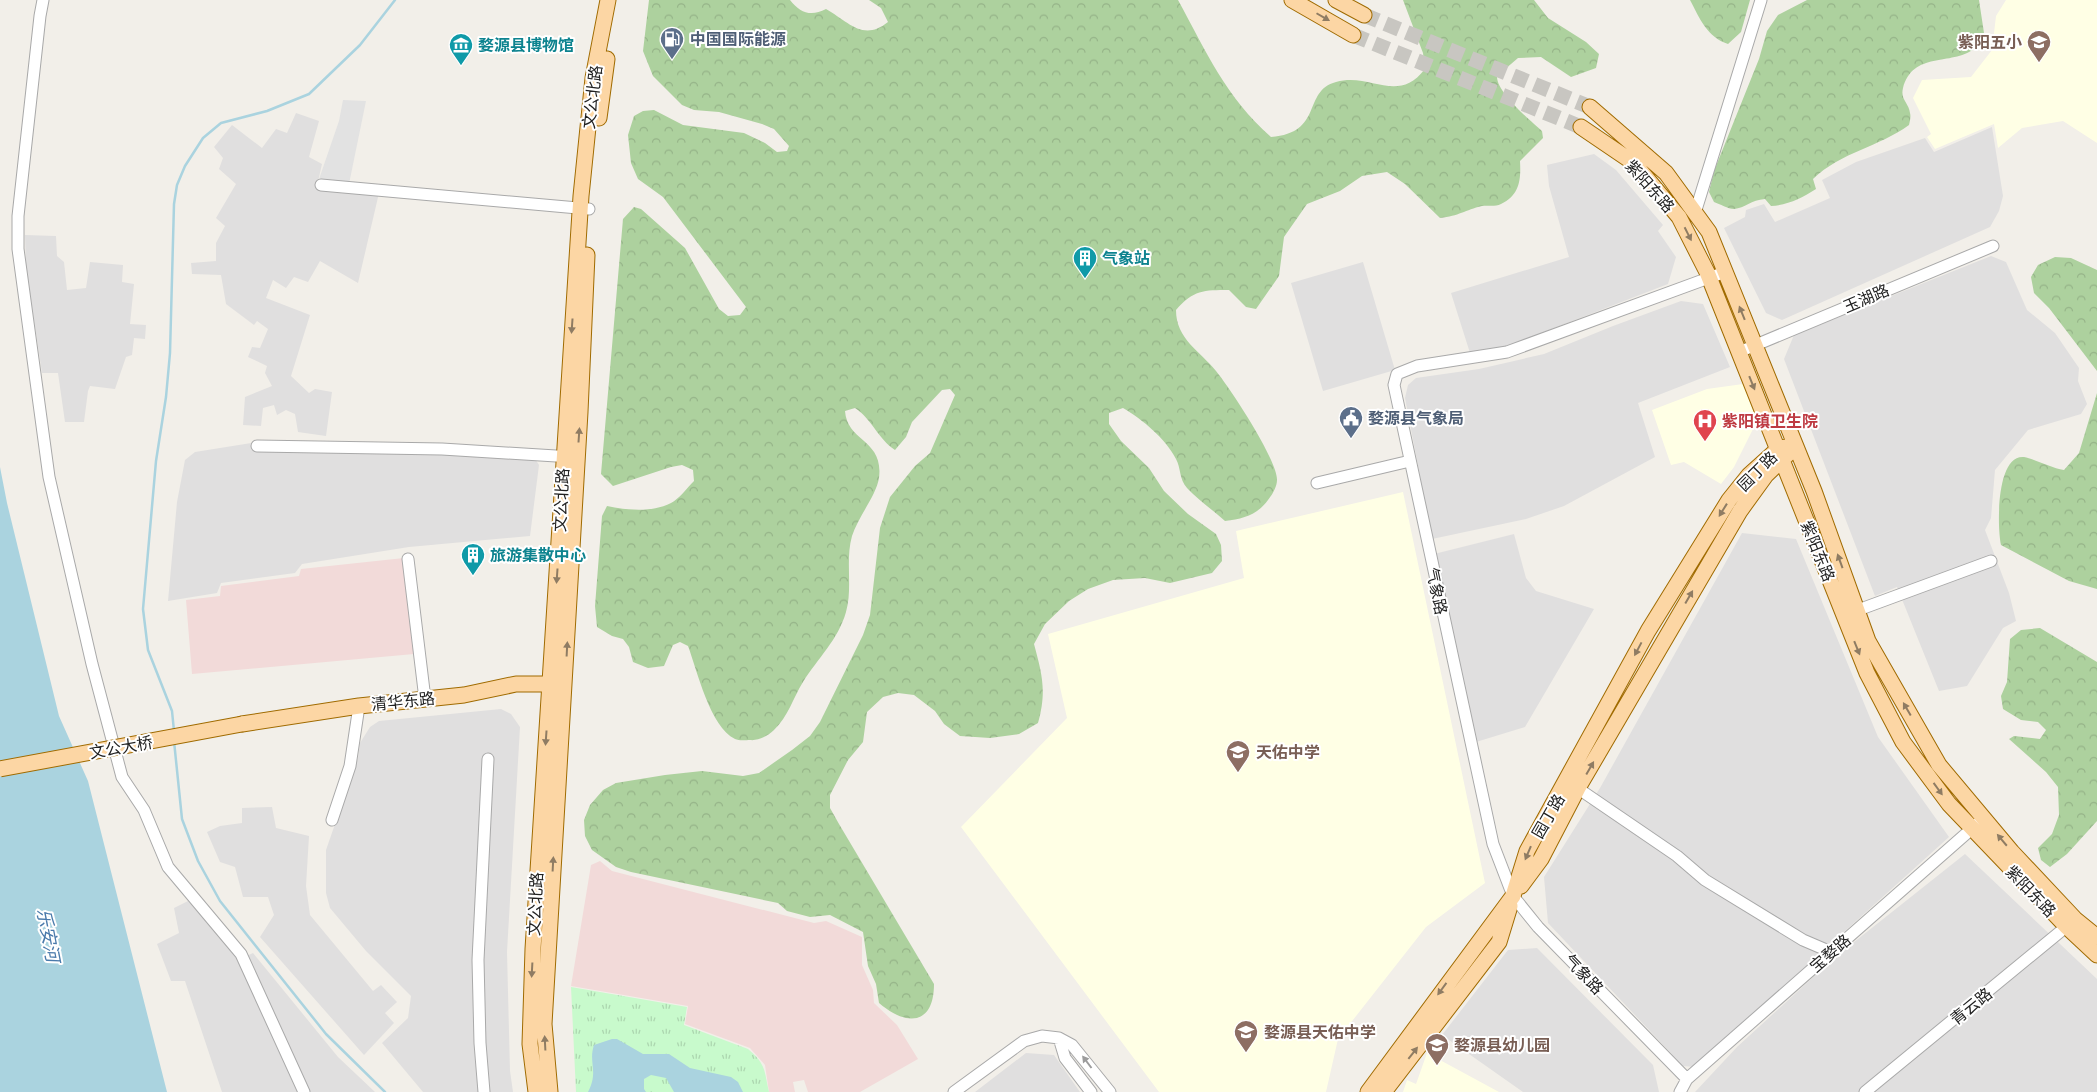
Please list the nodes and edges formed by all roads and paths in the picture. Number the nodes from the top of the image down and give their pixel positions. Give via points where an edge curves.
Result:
1 (44, 0) edge
2 (608, 0) edge
3 (619, 0) edge
4 (1292, 0) edge
5 (1336, 0) edge
6 (1761, 0) edge
7 (1364, 15) tunnel mouth
8 (1353, 35) tunnel mouth
9 (1590, 106) tunnel mouth
10 (1580, 127) tunnel mouth
11 (321, 185) dead end
12 (584, 208) junction
13 (1695, 213) junction
14 (1993, 246) dead end
15 (1725, 272) junction
16 (1710, 279) junction
17 (1755, 345) junction
18 (1739, 352) junction
19 (257, 446) dead end
20 (1796, 446) junction
21 (1780, 454) junction
22 (571, 457) junction
23 (1410, 461) junction
24 (1317, 483) dead end
25 (408, 559) dead end
26 (1991, 561) dead end
27 (1850, 613) junction
28 (549, 684) junction
29 (565, 684) junction
30 (425, 699) junction
31 (359, 706) junction
32 (242, 724) joint
33 (488, 759) dead end
34 (0, 769) edge
35 (1572, 785) junction
36 (1984, 818) junction
37 (332, 820) dead end
38 (1972, 829) junction
39 (1513, 896) junction
40 (2071, 923) junction
41 (2097, 937) edge
42 (1831, 952) junction
43 (2097, 954) edge
44 (1059, 1038) junction
45 (1687, 1079) junction
46 (304, 1092) edge
47 (484, 1092) edge
48 (536, 1092) edge
49 (550, 1092) edge
50 (954, 1092) edge
51 (1091, 1092) edge
52 (1110, 1092) edge
53 (1368, 1092) edge
54 (1384, 1092) edge
55 (1680, 1092) edge
56 (1865, 1092) edge

1 - 46 street via 18,216 18,249 49,477 92,664 122,777 144,810 168,867 241,954
2 - 12 main road, 文公北路 via 593,78
3 - 12 main road, 文公北路 via 604,73
4 -> 8 main road
5 - 7 main road
6 - 13 street
9 - 13 main road, 紫阳东路 via 1666,173
10 -> 16 main road, 紫阳东路 via 1634,163 1679,217
11 - 12 street
12 - 22 main road, 文公北路
13 - 15 main road, 紫阳东路 via 1709,232
14 - 17 street, 玉湖路
15 - 16 street, 气象路
17 -> 15 main road, 紫阳东路
16 - 18 main road, 紫阳东路
16 - 23 street, 气象路 via 1507,352 1417,366 1397,374 1394,385
17 - 18 street, 玉湖路
17 - 20 main road, 紫阳东路
18 -> 21 main road, 紫阳东路
19 - 22 street via 442,449
20 - 21 main road, 园丁路
27 -> 20 main road, 紫阳东路
21 - 27 main road, 紫阳东路
21 - 35 main road, 园丁路 via 1749,475 1729,500 1648,631
22 -> 28 main road, 文公北路
29 -> 22 main road, 文公北路
23 - 24 street
23 - 39 street, 气象路 via 1492,844
25 - 30 street
26 - 27 street
36 -> 27 main road, 紫阳东路 via 1939,765
27 -> 38 main road, 紫阳东路 via 1867,673 1903,742
28 - 29 main road, 清华东路
28 - 30 main road, 清华东路 via 516,684
28 -> 48 main road, 文公北路 via 531,996 530,1044
49 -> 29 main road, 文公北路 via 544,1024
30 - 31 main road, 清华东路
31 - 32 main road, 清华东路
31 - 37 street via 350,766
32 - 34 main road, 文公大桥, bridge
33 - 47 street via 478,960
35 - 39 main road, 园丁路 via 1527,851
35 - 42 street via 1677,856 1705,880 1803,940
36 - 38 street, 宝婺路
40 -> 36 main road, 紫阳东路
38 - 40 main road, 紫阳东路
38 - 42 street, 宝婺路
39 - 45 street, 气象路 via 1538,927
39 -> 53 main road, 园丁路
54 -> 39 main road, 园丁路 via 1499,942
40 - 41 main road, 紫阳东路
40 - 43 main road, 紫阳东路
40 - 56 street, 青云路
42 - 45 street, 宝婺路
44 - 50 street via 1042,1036 1024,1041
44 - 51 street via 1065,1058
52 -> 44 street via 1078,1050
45 - 55 street, 宝婺路

